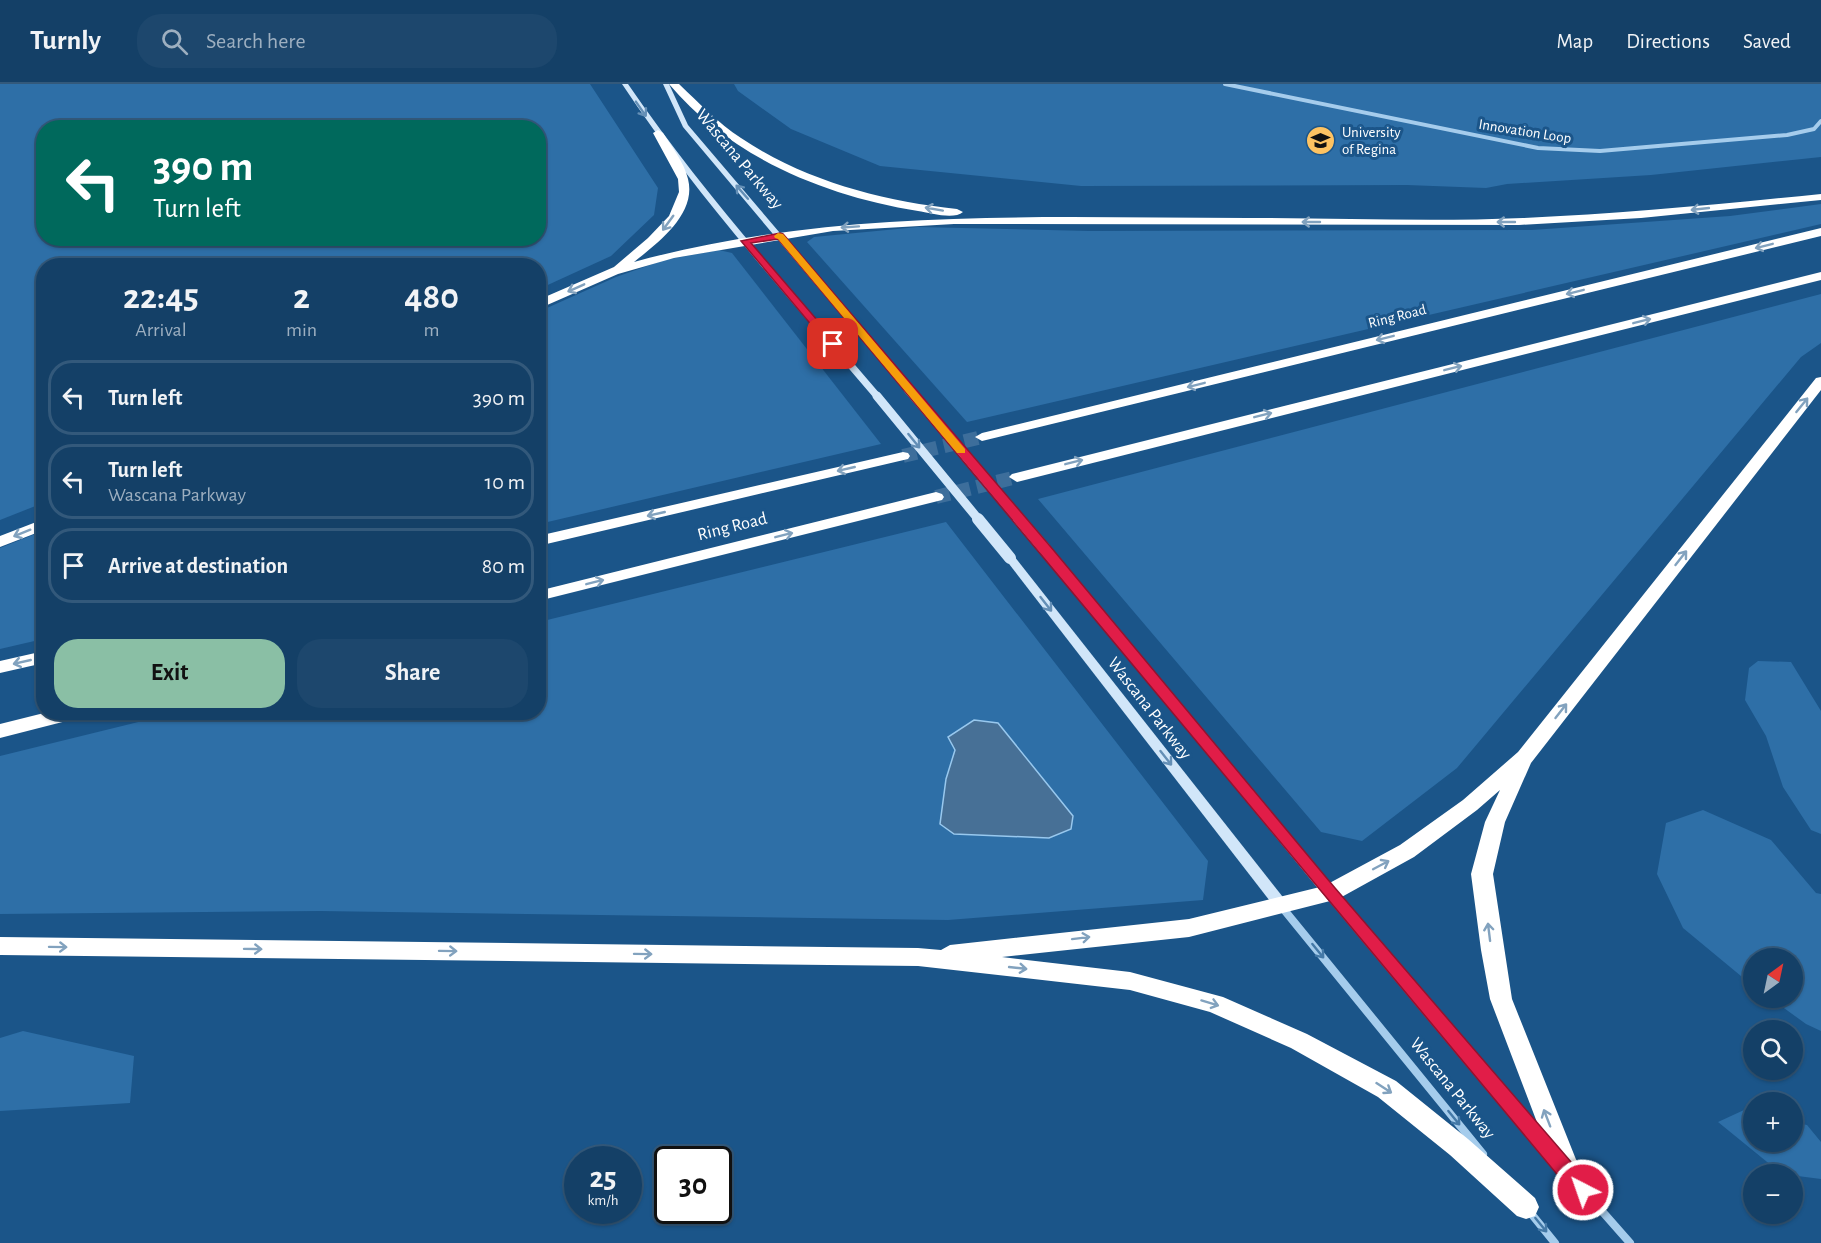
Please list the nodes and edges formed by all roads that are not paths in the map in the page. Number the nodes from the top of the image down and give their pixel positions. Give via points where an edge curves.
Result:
1 (625, 84) edge
2 (666, 84) edge
3 (674, 84) edge
4 (1225, 84) edge
5 (1821, 121) edge
6 (658, 133) junction
7 (1821, 196) edge
8 (1118, 221) junction
9 (1821, 232) edge
10 (780, 236) junction
11 (745, 241) junction
12 (614, 271) junction
13 (1821, 276) edge
14 (546, 301) edge
15 (1821, 381) edge
16 (982, 436) tunnel mouth
17 (903, 456) tunnel mouth
18 (1017, 477) tunnel mouth
19 (936, 497) tunnel mouth
20 (36, 527) edge
21 (546, 539) edge
22 (0, 542) edge
23 (546, 594) edge
24 (36, 659) edge
25 (0, 667) edge
26 (43, 720) edge
27 (0, 731) edge
28 (1525, 757) junction
29 (1330, 893) junction
30 (1281, 905) junction
31 (0, 946) edge
32 (918, 957) junction
33 (1568, 1172) junction
34 (1526, 1207) junction
35 (1556, 1243) edge
36 (1630, 1243) edge

1 -> 6 main road, Wascana Parkway
10 -> 2 main road, Wascana Parkway via 685,126
8 -> 3 highway via 945,211 838,189 747,146 707,116
4 - 5 street, Innovation Loop via 1538,148 1570,151 1787,135 1814,129
6 - 11 main road, Wascana Parkway
6 -> 12 highway via 683,180 683,196 666,227
7 -> 8 highway via 1641,215 1520,222
8 -> 10 highway via 954,221 833,228
9 -> 16 highway, Ring Road
10 - 11 highway
10 - 29 main road, Wascana Parkway, bridge
11 - 12 highway
11 -> 30 main road, Wascana Parkway, bridge via 1010,558
12 -> 14 highway
18 -> 13 highway
28 -> 15 highway
17 -> 21 highway, Ring Road
23 -> 19 highway, Ring Road
20 -> 22 highway
24 -> 25 highway
26 - 27 highway
29 -> 28 highway via 1407,851 1470,805
33 -> 28 highway via 1501,999 1482,874 1495,822
29 - 30 highway
29 - 33 street, Wascana Parkway
32 -> 30 highway via 1189,928
30 -> 34 street, Wascana Parkway
31 -> 32 highway
32 -> 34 highway via 1130,981 1215,1004 1299,1041 1387,1089
33 - 36 street, Wascana Parkway
34 -> 35 street, Wascana Parkway

